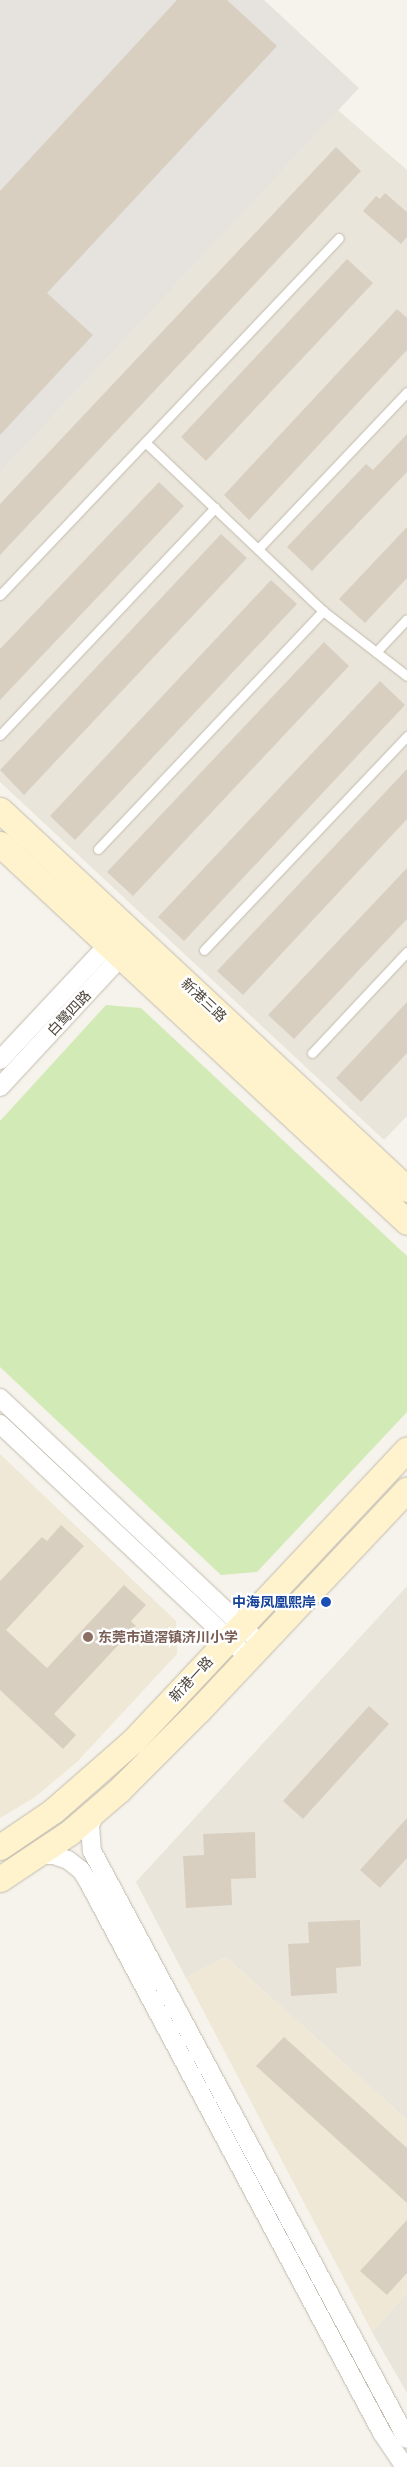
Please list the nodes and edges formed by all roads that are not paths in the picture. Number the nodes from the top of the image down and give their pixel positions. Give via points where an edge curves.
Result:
1 (339, 238) dead end
2 (407, 392) edge
3 (145, 442) junction
4 (215, 508) junction
5 (258, 549) junction
6 (0, 595) edge
7 (323, 611) junction
8 (407, 619) edge
9 (376, 652) junction
10 (407, 676) edge
11 (0, 735) edge
12 (407, 736) edge
13 (0, 810) edge
14 (0, 844) edge
15 (98, 849) dead end
16 (123, 941) junction
17 (204, 950) dead end
18 (407, 952) edge
19 (312, 1052) dead end
20 (0, 1060) edge
21 (0, 1087) edge
22 (407, 1190) edge
23 (407, 1222) edge
24 (0, 1398) edge
25 (0, 1424) edge
26 (407, 1449) edge
27 (407, 1489) edge
28 (235, 1632) junction
29 (255, 1651) junction
30 (98, 1808) junction
31 (0, 1846) edge
32 (37, 1855) junction
33 (0, 1879) edge
34 (407, 2439) edge
35 (406, 2467) edge

1 - 3 lane
2 - 5 lane
3 - 4 lane
3 - 6 lane
4 - 5 lane
4 - 11 lane
5 - 7 lane
7 - 9 lane
7 - 15 lane
8 - 9 lane
9 - 10 lane
12 - 17 lane
13 - 16 street, 新港三路
14 - 16 street, 新港三路
16 - 20 street, 白鹭四路
16 - 21 street, 白鹭四路
16 - 22 street, 新港三路
16 - 23 street, 新港三路
18 - 19 lane
24 - 28 street
25 - 28 street
26 - 28 street, 新港一路
27 - 29 street, 新港一路
28 - 29 street
28 - 31 street, 新港一路 via 100,1771 52,1811
29 - 30 street, 新港一路 via 152,1759
30 - 32 street, 新港一路
30 - 34 street via 90,1825 92,1851
32 - 33 street, 新港一路
32 - 35 street via 54,1855 81,1870 382,2433

